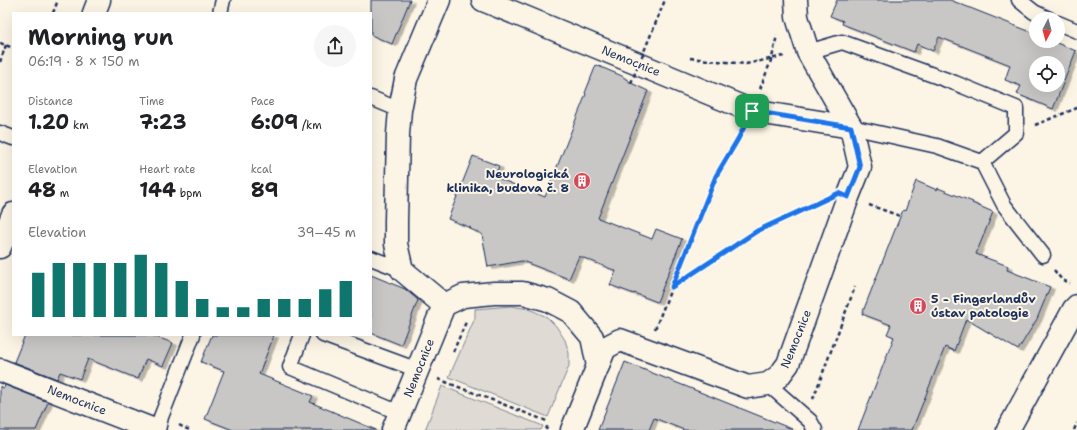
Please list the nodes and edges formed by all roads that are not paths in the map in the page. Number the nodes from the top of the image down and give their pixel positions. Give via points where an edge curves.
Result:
1 (99, 0) edge
2 (223, 0) edge
3 (439, 0) edge
4 (483, 0) edge
5 (1018, 0) edge
6 (797, 9) edge
7 (94, 12) edge
8 (220, 12) edge
9 (1034, 12) edge
10 (1065, 26) edge
11 (1077, 31) edge
12 (808, 52) junction
13 (372, 98) edge
14 (400, 110) junction
15 (851, 127) junction
16 (0, 133) edge
17 (12, 138) edge
18 (982, 162) junction
19 (12, 217) edge
20 (0, 247) edge
21 (1043, 255) road end
22 (372, 258) edge
23 (402, 270) junction
24 (444, 305) junction
25 (1077, 306) edge
26 (193, 336) edge
27 (302, 336) edge
28 (326, 336) edge
29 (598, 366) junction
30 (0, 370) edge
31 (418, 370) junction
32 (768, 384) junction
33 (397, 421) edge
34 (564, 427) edge
35 (154, 430) edge
36 (158, 430) edge
37 (815, 430) edge
38 (1008, 430) edge

1 - 7 street
2 - 8 lane
3 - 14 street via 406,79
4 - 15 street, Nemocnice via 752,111
5 - 9 lane
6 - 12 street, Nemocnice
10 - 11 lane
12 - 15 street, Nemocnice
12 - 18 lane via 842,42 1016,108 1016,133
13 - 14 lane
14 - 23 street via 396,244
15 - 18 lane via 937,146
15 - 32 street, Nemocnice via 860,167 788,364 779,376
16 - 17 lane
18 - 21 lane via 1004,205
19 - 20 street
22 - 23 lane
23 - 24 street
24 - 29 street via 463,296 494,293 523,292 548,300 572,312 592,337
24 - 31 street, Nemocnice
25 - 38 street
26 - 36 lane
27 - 33 lane via 290,367
28 - 31 lane
29 - 32 street via 605,348 620,340 748,387
29 - 34 street
30 - 35 street, Nemocnice
31 - 33 street, Nemocnice
32 - 37 lane via 810,421

